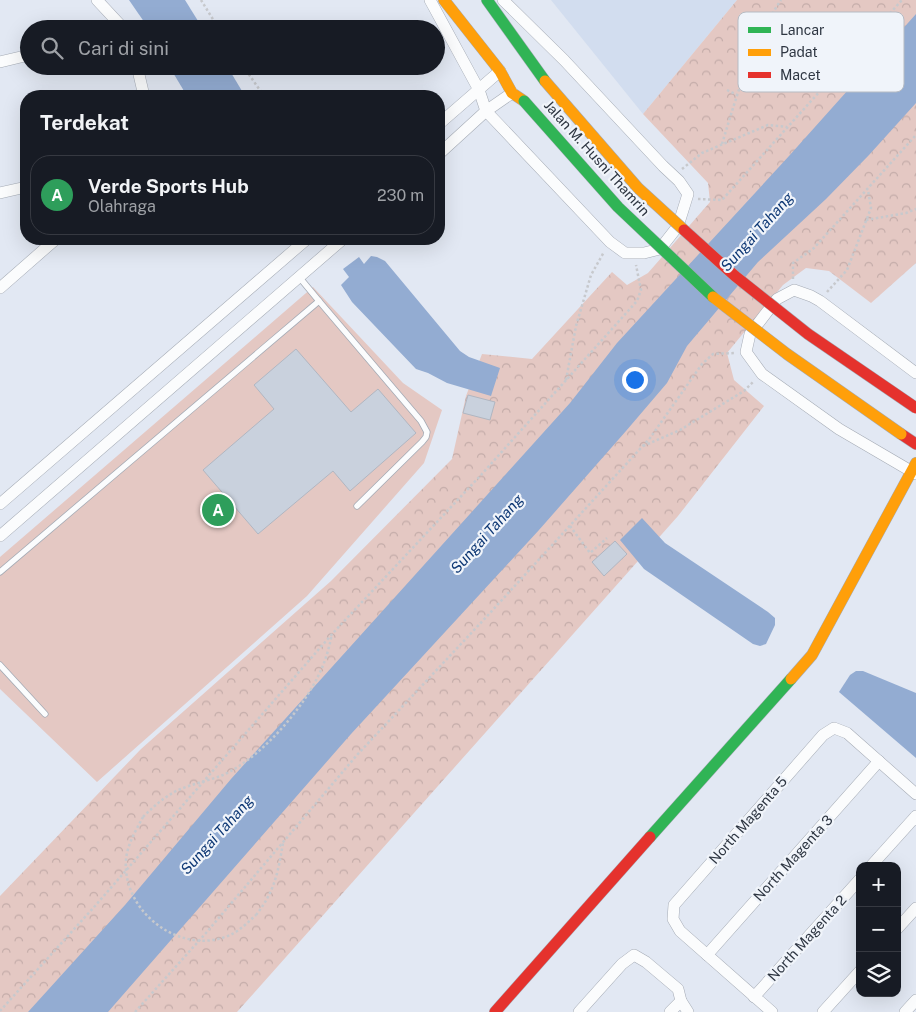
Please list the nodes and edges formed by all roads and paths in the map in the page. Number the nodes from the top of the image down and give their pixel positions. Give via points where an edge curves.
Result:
1 (97, 0) edge
2 (201, 0) edge
3 (430, 0) edge
4 (444, 0) edge
5 (487, 0) edge
6 (503, 0) edge
7 (781, 0) edge
8 (902, 0) edge
9 (774, 12) edge
10 (891, 12) edge
11 (116, 20) edge
12 (213, 20) edge
13 (441, 20) edge
14 (445, 28) edge
15 (20, 57) edge
16 (0, 62) edge
17 (500, 71) junction
18 (139, 75) edge
19 (249, 75) edge
20 (143, 90) edge
21 (260, 90) edge
22 (479, 90) junction
23 (727, 90) dead end
24 (738, 92) edge
25 (819, 92) edge
26 (512, 93) junction
27 (737, 95) junction
28 (486, 111) junction
29 (445, 119) edge
30 (787, 127) junction
31 (916, 135) edge
32 (722, 144) junction
33 (445, 149) edge
34 (674, 176) junction
35 (20, 189) edge
36 (868, 189) junction
37 (0, 194) edge
38 (687, 199) junction
39 (916, 209) edge
40 (866, 220) junction
41 (610, 242) junction
42 (49, 245) edge
43 (300, 245) edge
44 (336, 245) edge
45 (633, 253) junction
46 (300, 278) junction
47 (0, 288) edge
48 (794, 290) junction
49 (319, 301) junction
50 (820, 301) junction
51 (746, 352) junction
52 (916, 373) edge
53 (762, 374) junction
54 (565, 381) junction
55 (916, 408) edge
56 (916, 444) edge
57 (642, 447) junction
58 (914, 470) edge
59 (0, 504) edge
60 (357, 506) dead end
61 (570, 526) junction
62 (0, 536) edge
63 (607, 538) dead end
64 (0, 572) edge
65 (333, 633) junction
66 (0, 665) edge
67 (45, 714) dead end
68 (879, 761) junction
69 (203, 782) junction
70 (916, 794) edge
71 (916, 816) edge
72 (283, 842) junction
73 (875, 862) edge
74 (856, 883) edge
75 (916, 908) edge
76 (901, 925) edge
77 (707, 955) junction
78 (856, 975) edge
79 (754, 997) junction
80 (681, 1000) junction
81 (916, 1000) edge
82 (0, 1011) edge
83 (135, 1012) edge
84 (495, 1012) edge
85 (579, 1012) edge
86 (670, 1012) edge
87 (688, 1012) edge
88 (772, 1012) edge
89 (823, 1012) edge
90 (905, 1012) edge

1 - 11 street
2 - 12 path
3 - 13 street
4 - 17 main road, Jalan M. Husni Thamrin
5 - 55 main road, Jalan M. Husni Thamrin, bridge via 544,81 638,188 735,276 808,334
6 - 34 street
7 - 9 path
8 - 10 path
14 - 22 street
15 - 16 street
17 - 22 street
17 - 26 main road, Jalan M. Husni Thamrin
18 - 20 street
19 - 21 path
22 - 28 street
22 - 29 street
23 - 27 path
24 - 27 path
25 - 30 path
26 - 28 street
26 - 56 main road, Jalan M. Husni Thamrin, bridge via 524,101 618,208 715,298 787,354
27 - 32 path
28 - 33 street
28 - 41 street
30 - 32 path via 768,125
30 - 38 path via 722,200
31 - 36 path
32 - 34 path via 702,152
34 - 38 street via 688,194
35 - 37 street
36 - 40 path via 871,208
36 - 48 path via 814,248 793,263
38 - 45 street via 678,226 660,249
39 - 40 path
40 - 50 path via 847,270
41 - 45 street via 625,253
41 - 54 path via 591,275
42 - 47 street
43 - 59 street
44 - 46 street
45 - 54 path via 641,290 637,301
46 - 49 lane
46 - 62 street
48 - 50 street
48 - 51 street via 777,300 750,334
49 - 60 lane via 427,432 422,442
49 - 64 lane
50 - 52 street
51 - 53 street
51 - 57 path via 713,354 702,364
53 - 57 path via 744,392 680,430
53 - 58 street via 839,429
54 - 65 path
57 - 61 path
58 - 84 main road via 812,655
61 - 63 path via 590,552
61 - 72 path via 357,754
65 - 69 path
65 - 69 path via 315,681 283,727 260,750 224,774
66 - 67 lane
68 - 70 street
68 - 77 street, North Magenta 3
68 - 77 street, North Magenta 5 via 847,733 834,728 822,735 674,904 673,919 680,931
69 - 72 path, bridge via 176,791 157,803 143,817 132,836 126,860 128,881 134,899 148,917 168,932 187,938 206,941 226,937 242,928 268,900 277,877
69 - 82 path
71 - 73 street
72 - 83 path
74 - 79 street, North Magenta 2
75 - 76 street
77 - 79 street
78 - 89 street
79 - 88 street
80 - 85 street via 678,989 634,955
80 - 86 street
80 - 87 street
81 - 90 street

